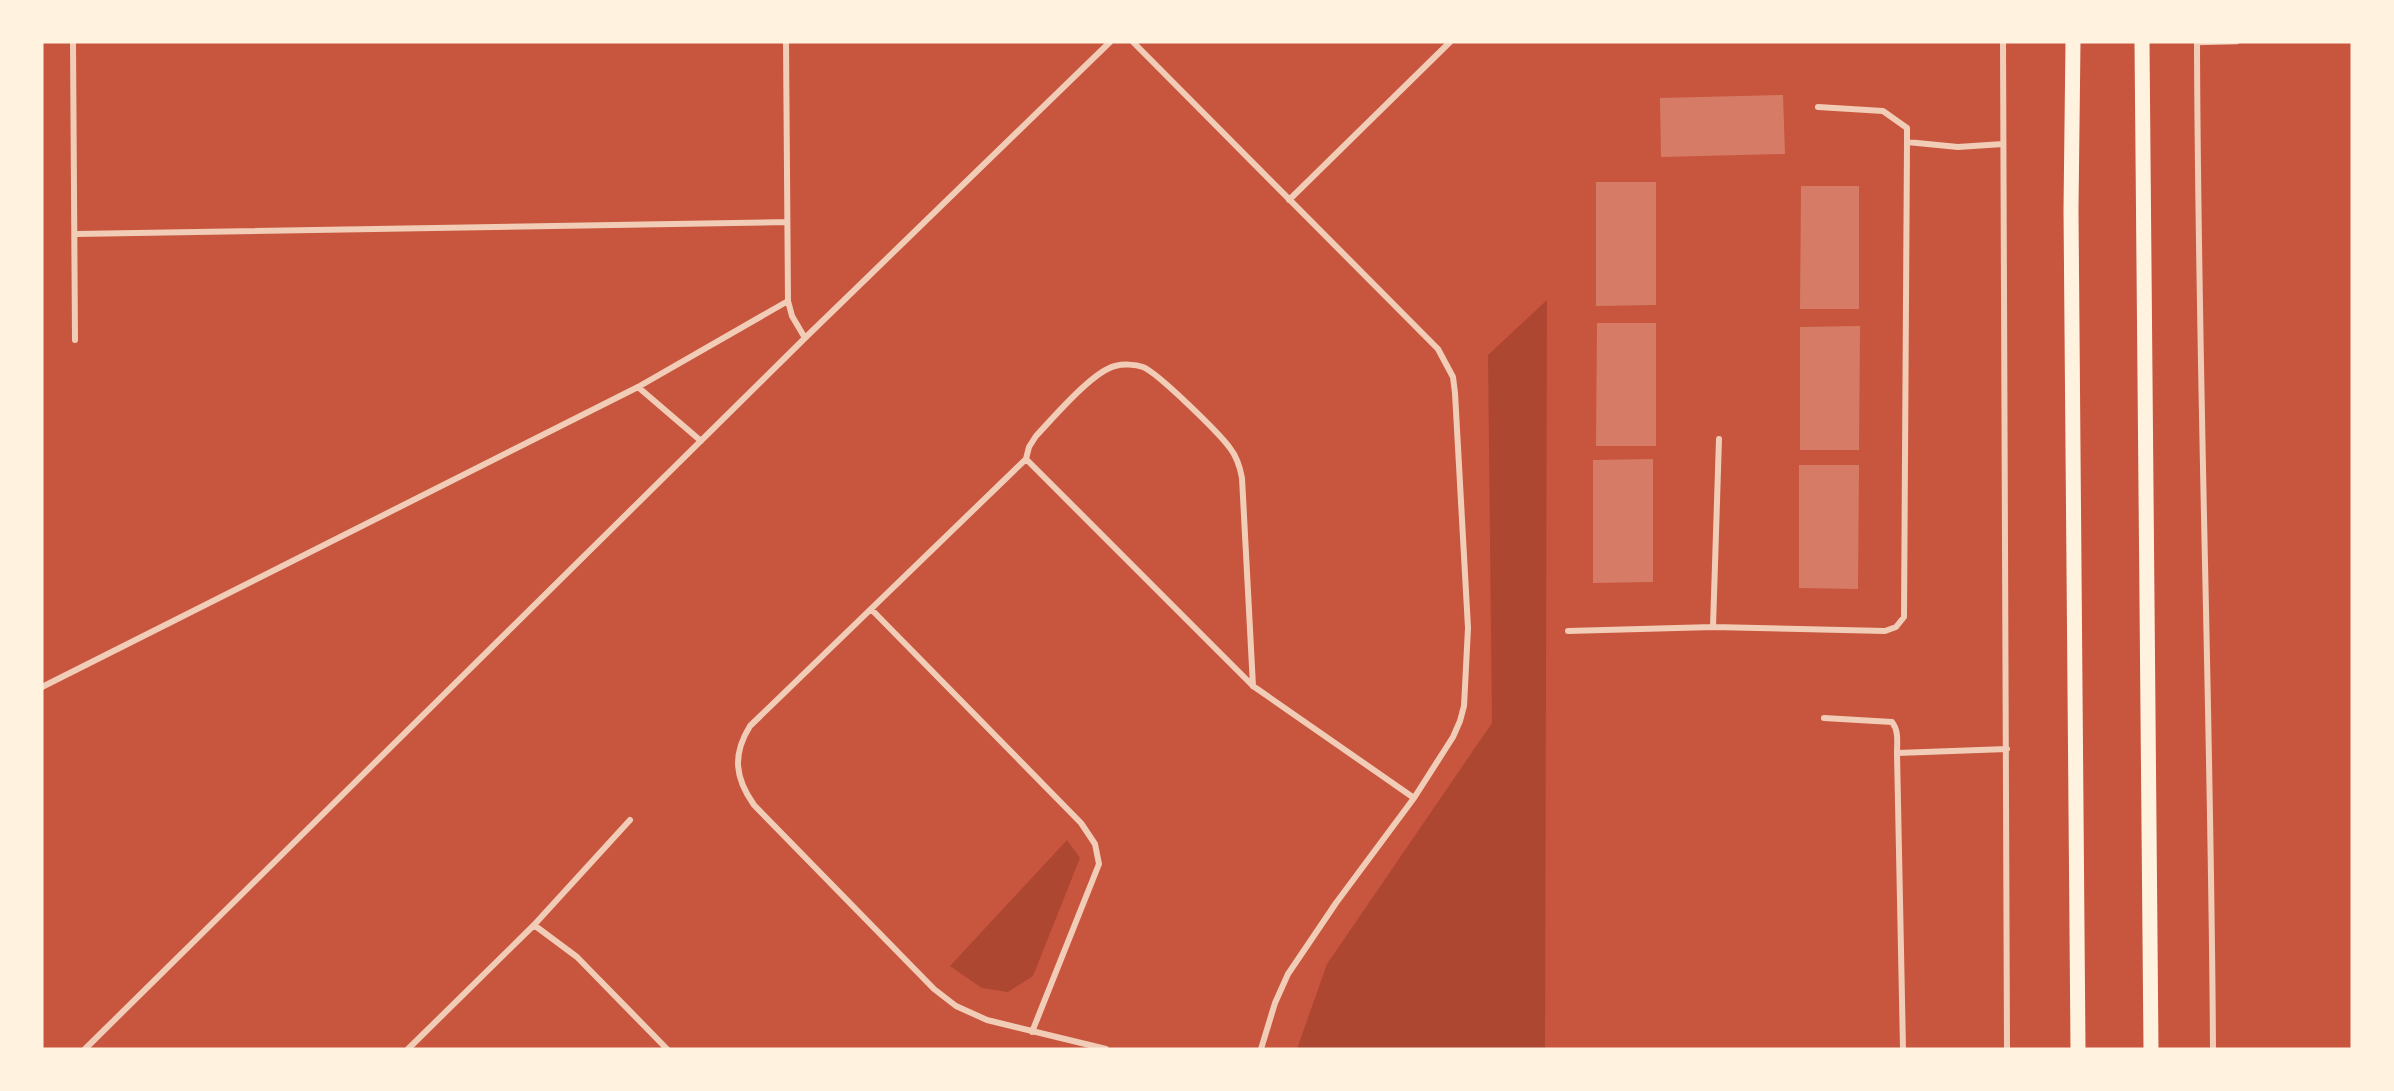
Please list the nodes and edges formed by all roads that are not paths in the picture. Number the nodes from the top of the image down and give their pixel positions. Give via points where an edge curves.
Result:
1 (74, 42) edge
2 (786, 42) edge
3 (1110, 42) edge
4 (1133, 42) edge
5 (1450, 42) edge
6 (2003, 42) edge
7 (2073, 42) edge
8 (2142, 42) edge
9 (2237, 42) edge
10 (2197, 43) edge
11 (1818, 107) dead end
12 (1907, 142) junction
13 (2003, 144) junction
14 (1289, 200) junction
15 (787, 222) junction
16 (76, 234) junction
17 (788, 301) junction
18 (804, 338) junction
19 (75, 340) dead end
20 (638, 387) junction
21 (1719, 438) dead end
22 (701, 441) junction
23 (1026, 459) junction
24 (871, 609) junction
25 (1713, 627) junction
26 (1568, 631) dead end
27 (1253, 686) junction
28 (42, 687) edge
29 (1824, 718) dead end
30 (2007, 749) junction
31 (1897, 753) junction
32 (1414, 798) junction
33 (630, 820) dead end
34 (534, 925) junction
35 (1032, 1032) junction
36 (85, 1049) edge
37 (408, 1049) edge
38 (667, 1049) edge
39 (1106, 1049) edge
40 (1261, 1049) edge
41 (1904, 1049) edge
42 (2007, 1049) edge
43 (2078, 1049) edge
44 (2151, 1049) edge
45 (2213, 1049) edge

1 - 16 street
2 - 15 street
3 - 18 street
4 - 14 street
5 - 14 street
6 - 13 street
7 - 43 main road
8 - 44 main road
9 - 10 lane
10 - 45 street
11 - 12 street via 1883,111 1907,128
12 - 13 street via 1958,147
12 - 25 street via 1904,617 1896,627 1885,631
13 - 30 street
14 - 32 street via 1438,350 1453,377 1468,628 1464,706 1453,737
15 - 16 street
15 - 17 street
16 - 19 street
17 - 18 street
17 - 20 street
18 - 22 street
20 - 22 street
20 - 28 street
21 - 25 street
22 - 36 street
23 - 24 street
23 - 27 street
23 - 27 street via 1036,436 1092,379 1113,366 1142,367 1156,374 1225,441 1236,457 1242,478
24 - 35 street via 1081,823 1095,844 1099,864
24 - 35 street via 750,726 738,756 739,779 754,805 934,989 971,1014
25 - 26 street
27 - 32 street
29 - 31 street via 1892,722 1898,736
30 - 31 street
30 - 42 street
31 - 41 street
32 - 40 street via 1299,957 1275,1003
33 - 34 street
34 - 37 street
34 - 38 street via 577,957
35 - 39 street

